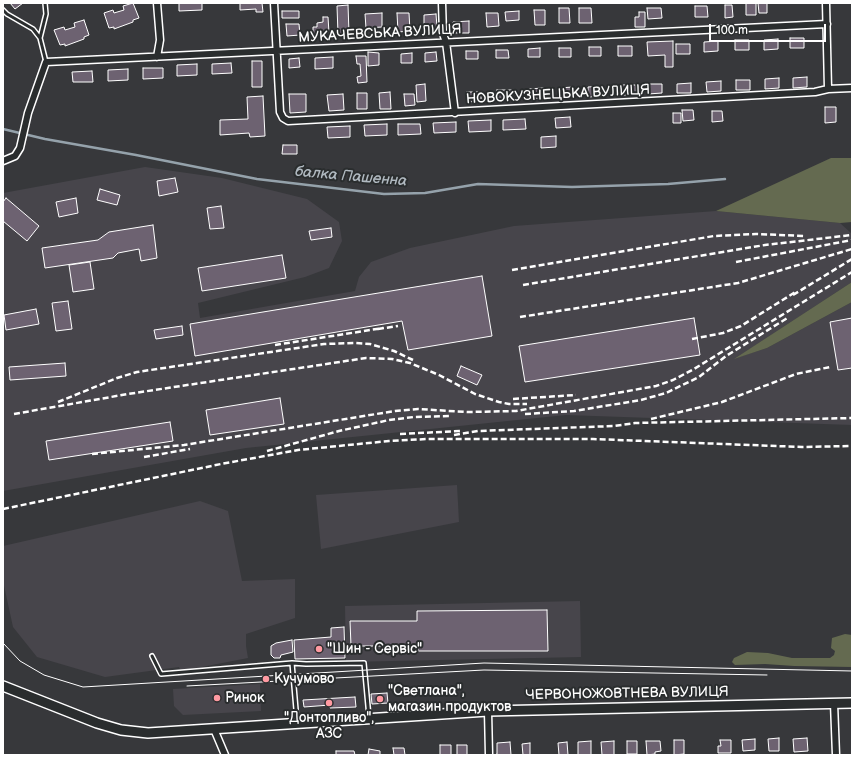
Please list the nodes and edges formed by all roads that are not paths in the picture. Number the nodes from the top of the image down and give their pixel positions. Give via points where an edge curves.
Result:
1 (45, 3) edge
2 (157, 3) edge
3 (274, 3) edge
4 (442, 3) edge
5 (826, 3) edge
6 (3, 10) edge
7 (827, 24) junction
8 (40, 38) junction
9 (446, 42) junction
10 (276, 51) junction
11 (157, 57) junction
12 (46, 62) junction
13 (852, 88) edge
14 (828, 89) junction
15 (455, 113) junction
16 (3, 161) edge
17 (152, 656) dead end
18 (292, 663) junction
19 (3, 686) edge
20 (834, 703) junction
21 (852, 703) edge
22 (488, 711) junction
23 (369, 718) junction
24 (297, 723) junction
25 (214, 729) junction
26 (225, 755) edge
27 (489, 755) edge
28 (836, 755) edge

1 - 8 lane via 46,14
2 - 11 street via 160,40
3 - 10 street
4 - 9 street via 443,34
5 - 7 street
6 - 8 lane via 33,29
7 - 9 street, МУКАЧЕВСЬКА ВУЛИЦЯ
7 - 14 street
8 - 12 lane
9 - 10 street, МУКАЧЕВСЬКА ВУЛИЦЯ
9 - 15 street
10 - 11 street, МУКАЧЕВСЬКА ВУЛИЦЯ
10 - 15 street, НОВОКУЗНЕЦЬКА ВУЛИЦЯ via 280,112 288,121
11 - 12 street, МУКАЧЕВСЬКА ВУЛИЦЯ
12 - 16 street via 28,113 20,148 15,156
13 - 14 street, НОВОКУЗНЕЦЬКА ВУЛИЦЯ
14 - 15 street, НОВОКУЗНЕЦЬКА ВУЛИЦЯ via 815,92
17 - 18 lane via 161,674
18 - 23 lane via 364,664
18 - 24 lane
19 - 25 main road, ЧЕРВОНОЖОВТНЕВА ВУЛИЦЯ via 121,730 148,733
20 - 21 main road, ЧЕРВОНОЖОВТНЕВА ВУЛИЦЯ
20 - 22 main road, ЧЕРВОНОЖОВТНЕВА ВУЛИЦЯ
20 - 28 street
22 - 23 main road, ЧЕРВОНОЖОВТНЕВА ВУЛИЦЯ
22 - 27 street
23 - 24 main road, ЧЕРВОНОЖОВТНЕВА ВУЛИЦЯ
24 - 25 main road, ЧЕРВОНОЖОВТНЕВА ВУЛИЦЯ
25 - 26 street

